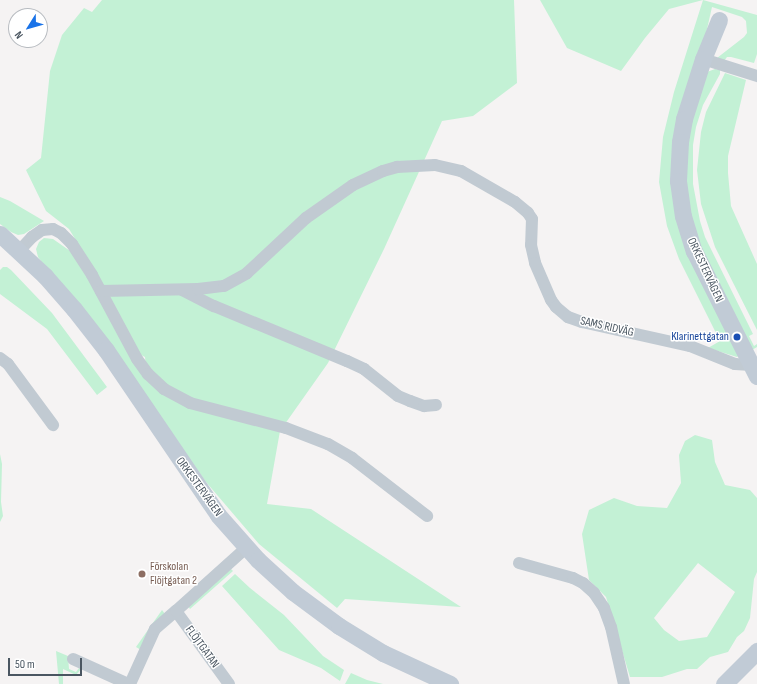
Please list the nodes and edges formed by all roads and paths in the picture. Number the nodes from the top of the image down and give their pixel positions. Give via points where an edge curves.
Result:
1 (719, 20) dead end
2 (703, 59) junction
3 (757, 76) edge
4 (0, 234) edge
5 (19, 251) junction
6 (180, 289) junction
7 (101, 291) junction
8 (0, 358) edge
9 (754, 371) edge
10 (436, 405) dead end
11 (53, 425) dead end
12 (427, 516) dead end
13 (246, 548) junction
14 (519, 563) dead end
15 (176, 611) junction
16 (757, 650) edge
17 (73, 659) dead end
18 (129, 684) edge
19 (228, 684) edge
20 (450, 684) edge
21 (624, 684) edge
22 (724, 684) edge

1 - 2 street, ORKESTERVÄGEN
2 - 3 street
2 - 9 street, ORKESTERVÄGEN via 688,105 680,142 680,199 694,251
4 - 5 street, ORKESTERVÄGEN
5 - 7 street via 42,230 53,229 61,232 72,244
5 - 13 street, ORKESTERVÄGEN via 88,326 187,472
6 - 7 street
6 - 9 street, SAMS RIDVÄG via 211,288 233,282 247,273 306,218 367,178 397,167 435,165 461,171 523,207 532,218 531,245 534,263 551,300 568,316 582,322 705,350
6 - 10 street via 214,306 347,361 364,370 398,396 424,406
7 - 12 street via 137,359 164,389 190,403 286,428 328,444 352,458
8 - 11 street via 8,364
13 - 15 street
13 - 20 street, ORKESTERVÄGEN via 294,592 339,626 404,664
14 - 21 street via 573,578 594,593 604,608 611,627
15 - 18 street via 155,629
15 - 19 street, FLÖJTGATAN
16 - 22 street
17 - 18 street

